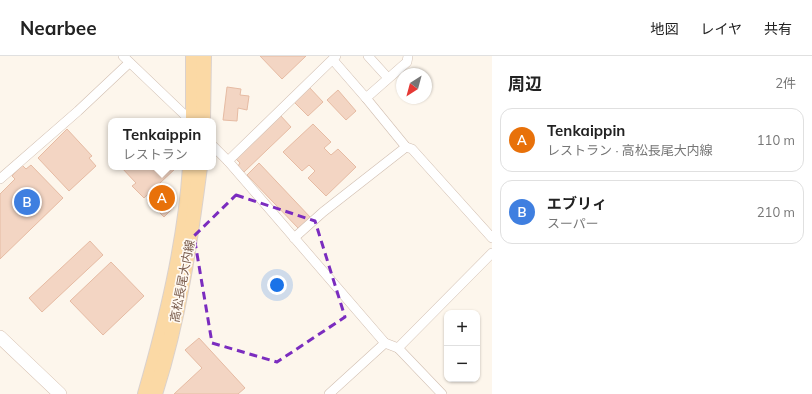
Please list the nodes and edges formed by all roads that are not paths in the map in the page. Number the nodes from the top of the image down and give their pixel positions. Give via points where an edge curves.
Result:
1 (193, 56) edge
2 (204, 56) edge
3 (368, 56) edge
4 (408, 56) edge
5 (335, 58) edge
6 (126, 60) edge
7 (388, 78) junction
8 (366, 98) junction
9 (189, 118) edge
10 (192, 118) edge
11 (203, 118) edge
12 (406, 147) junction
13 (216, 149) edge
14 (228, 161) junction
15 (190, 170) edge
16 (200, 170) edge
17 (0, 179) edge
18 (294, 238) junction
19 (492, 238) edge
20 (492, 253) edge
21 (0, 336) edge
22 (385, 343) junction
23 (398, 348) junction
24 (60, 394) edge
25 (145, 394) edge
26 (155, 394) edge
27 (329, 394) edge
28 (442, 394) edge

1 - 10 main road
2 - 11 main road
3 - 7 street
4 - 7 street via 407,62
5 - 8 street
5 - 14 street
6 - 9 street
6 - 17 street via 78,111
7 - 8 street
8 - 12 street
12 - 18 street
12 - 19 street via 412,149
13 - 14 street
14 - 18 street
15 - 25 main road, 高松長尾大内線 via 179,248
16 - 26 main road, 高松長尾大内線 via 189,250 165,363
18 - 22 street
20 - 23 street
21 - 24 main road
22 - 23 street
22 - 27 street
23 - 28 street

